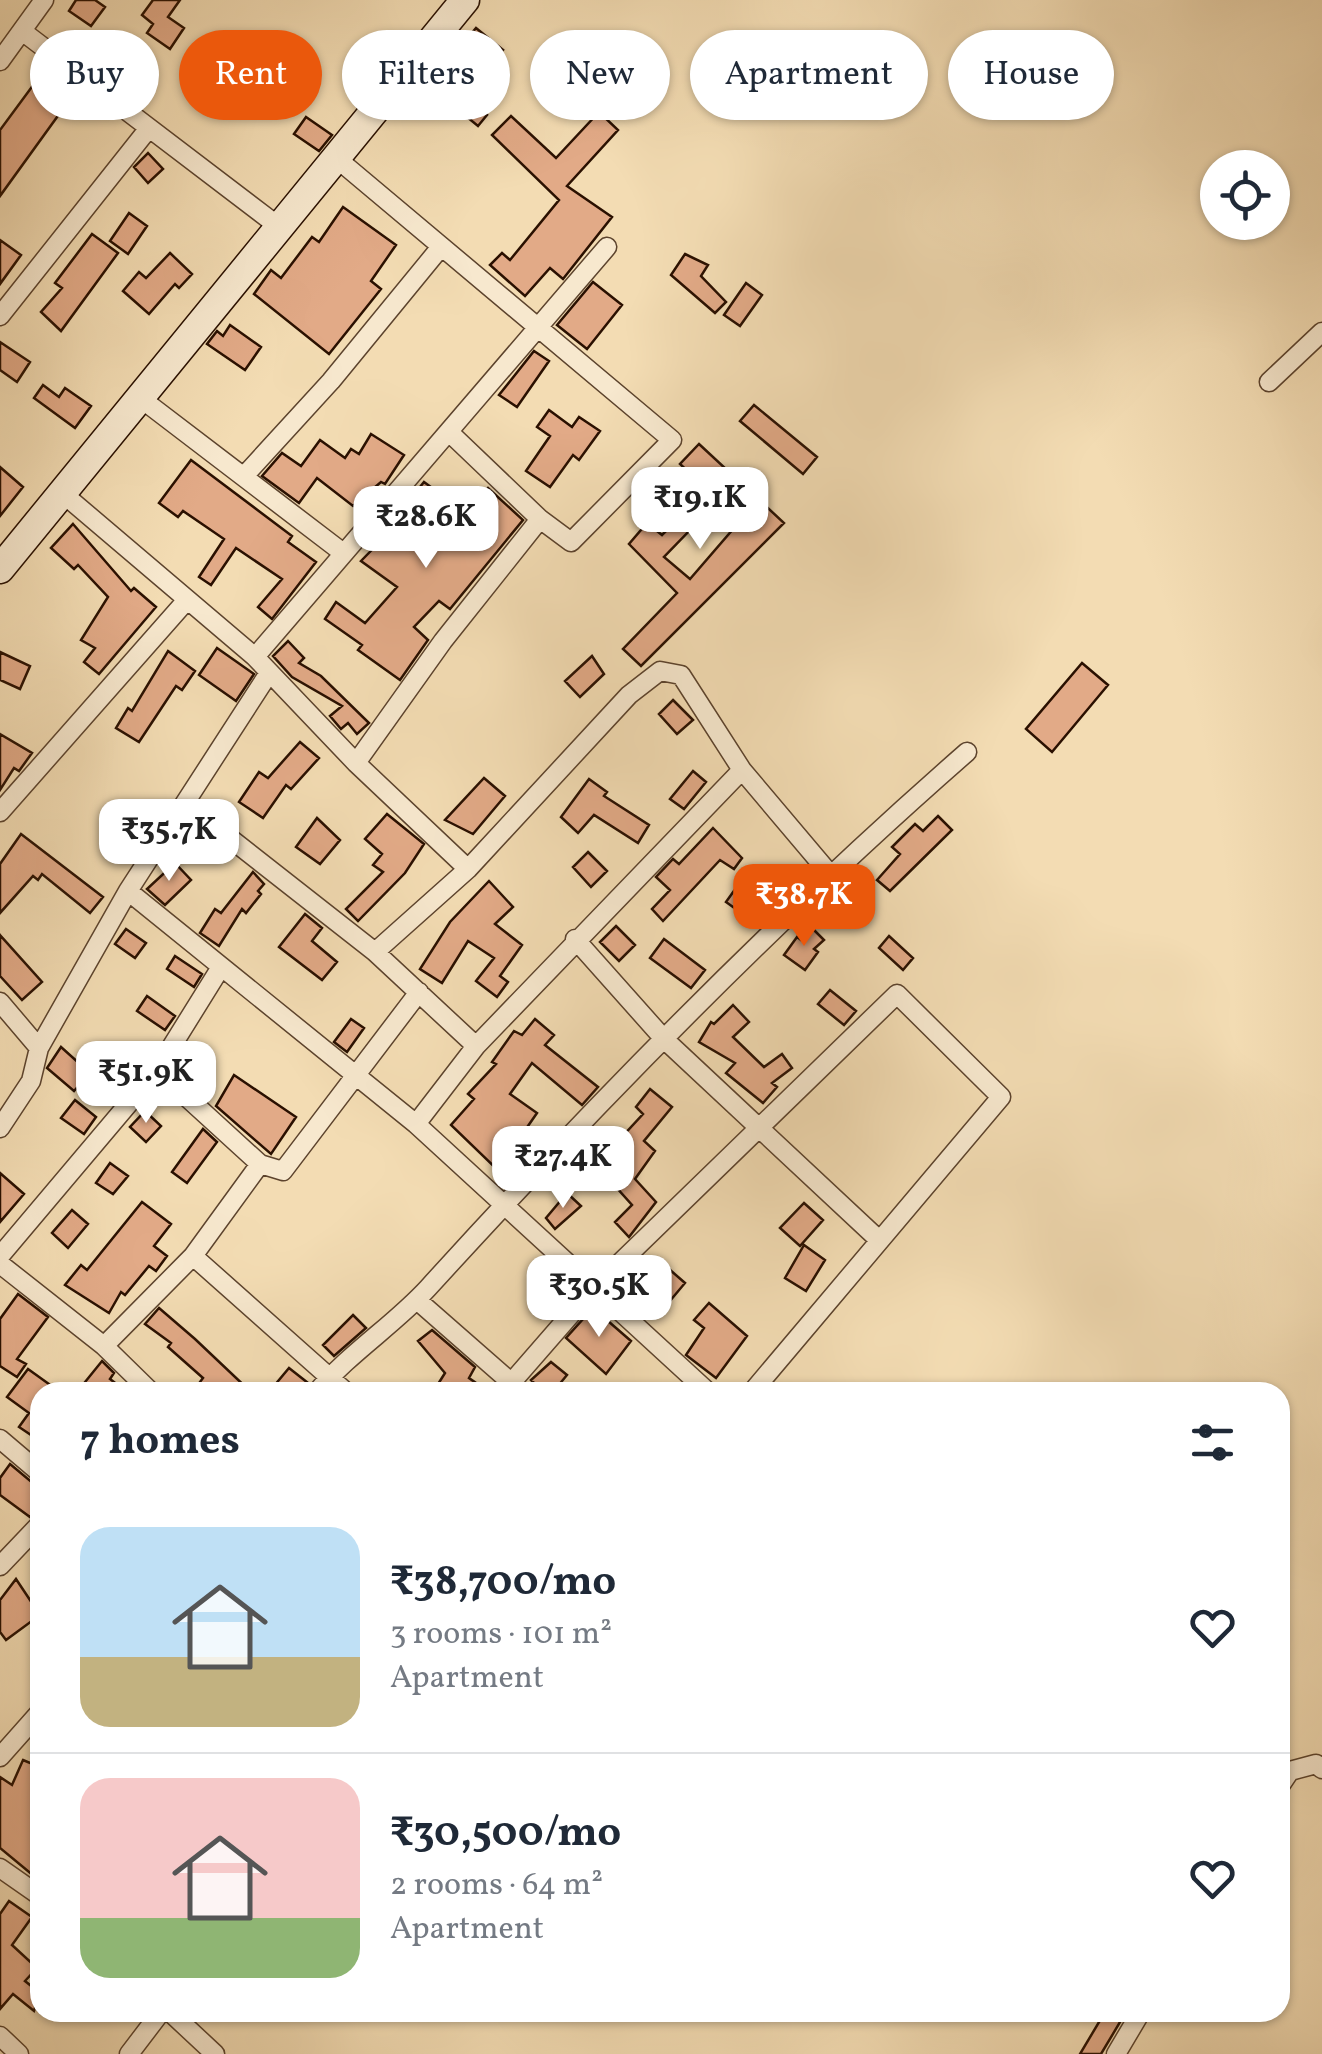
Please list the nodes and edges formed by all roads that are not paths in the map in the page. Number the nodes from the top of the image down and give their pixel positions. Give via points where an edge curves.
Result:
1 (44, 0) edge
2 (465, 0) edge
3 (22, 31) junction
4 (0, 61) edge
5 (149, 128) junction
6 (335, 157) junction
7 (278, 226) junction
8 (607, 247) dead end
9 (440, 248) junction
10 (0, 316) edge
11 (538, 326) junction
12 (1322, 332) edge
13 (1269, 382) dead end
14 (139, 397) junction
15 (450, 433) junction
16 (245, 476) junction
17 (61, 492) junction
18 (540, 519) junction
19 (342, 552) junction
20 (0, 569) edge
21 (186, 601) junction
22 (255, 657) junction
23 (268, 672) junction
24 (966, 752) dead end
25 (356, 763) junction
26 (742, 770) junction
27 (185, 803) junction
28 (0, 812) edge
29 (468, 870) junction
30 (829, 873) junction
31 (128, 891) junction
32 (575, 939) junction
33 (375, 952) junction
34 (222, 967) junction
35 (419, 992) junction
36 (0, 1002) edge
37 (664, 1039) junction
38 (476, 1046) junction
39 (39, 1048) junction
40 (157, 1070) junction
41 (354, 1078) junction
42 (416, 1124) junction
43 (0, 1128) edge
44 (760, 1128) junction
45 (260, 1164) junction
46 (506, 1202) junction
47 (878, 1238) junction
48 (0, 1256) edge
49 (193, 1256) junction
50 (0, 1264) edge
51 (592, 1290) junction
52 (417, 1300) junction
53 (104, 1346) junction
54 (330, 1376) junction
55 (141, 1382) edge
56 (325, 1382) edge
57 (336, 1382) edge
58 (510, 1382) edge
59 (522, 1382) edge
60 (697, 1382) edge
61 (760, 1382) edge
62 (0, 1440) edge
63 (30, 1466) edge
64 (30, 1534) edge
65 (0, 1566) edge
66 (30, 1723) edge
67 (0, 1757) edge
68 (1322, 1769) edge
69 (1290, 1771) edge
70 (0, 1868) edge
71 (30, 1889) edge
72 (153, 2022) edge
73 (181, 2022) edge
74 (1134, 2022) edge
75 (0, 2036) edge
76 (19, 2054) edge
77 (129, 2054) edge
78 (215, 2054) edge
79 (1116, 2054) edge

1 - 3 street
2 - 6 street
3 - 4 street
3 - 5 street
5 - 7 street
5 - 10 street
6 - 7 street
6 - 9 street
7 - 14 street
8 - 11 street
9 - 11 street
9 - 16 street
11 - 15 street
11 - 18 street via 672,440 571,542
12 - 13 street
14 - 16 street
14 - 17 street
15 - 18 street
15 - 19 street
16 - 19 street
17 - 20 street
17 - 21 street
18 - 25 street
19 - 22 street
21 - 22 street
21 - 28 street
22 - 23 street
23 - 25 street
23 - 27 street
24 - 30 street
25 - 29 street
26 - 29 street via 681,675 660,671 629,695
26 - 30 street
26 - 32 street
27 - 31 street
27 - 33 street
29 - 33 street
30 - 37 street
31 - 34 street
31 - 39 street
32 - 37 street
32 - 38 street
33 - 35 street
34 - 40 street
34 - 41 street
35 - 38 street
35 - 41 street
36 - 39 street
37 - 44 street
37 - 46 street
38 - 42 street
39 - 43 street via 31,1081
40 - 45 street
40 - 48 street
41 - 42 street
41 - 45 street via 282,1170
42 - 46 street
44 - 47 street
44 - 47 street via 896,994 1001,1096
44 - 51 street
45 - 49 street
46 - 51 street
46 - 52 street
47 - 61 street
49 - 53 street
49 - 54 street
50 - 53 street
51 - 59 street
51 - 60 street
52 - 54 street
52 - 58 street
53 - 55 street
54 - 56 street
54 - 57 street
62 - 63 street
64 - 65 street
66 - 67 street
68 - 69 street via 1316,1764
70 - 71 street
72 - 77 street
73 - 78 street
74 - 79 street
75 - 76 street

